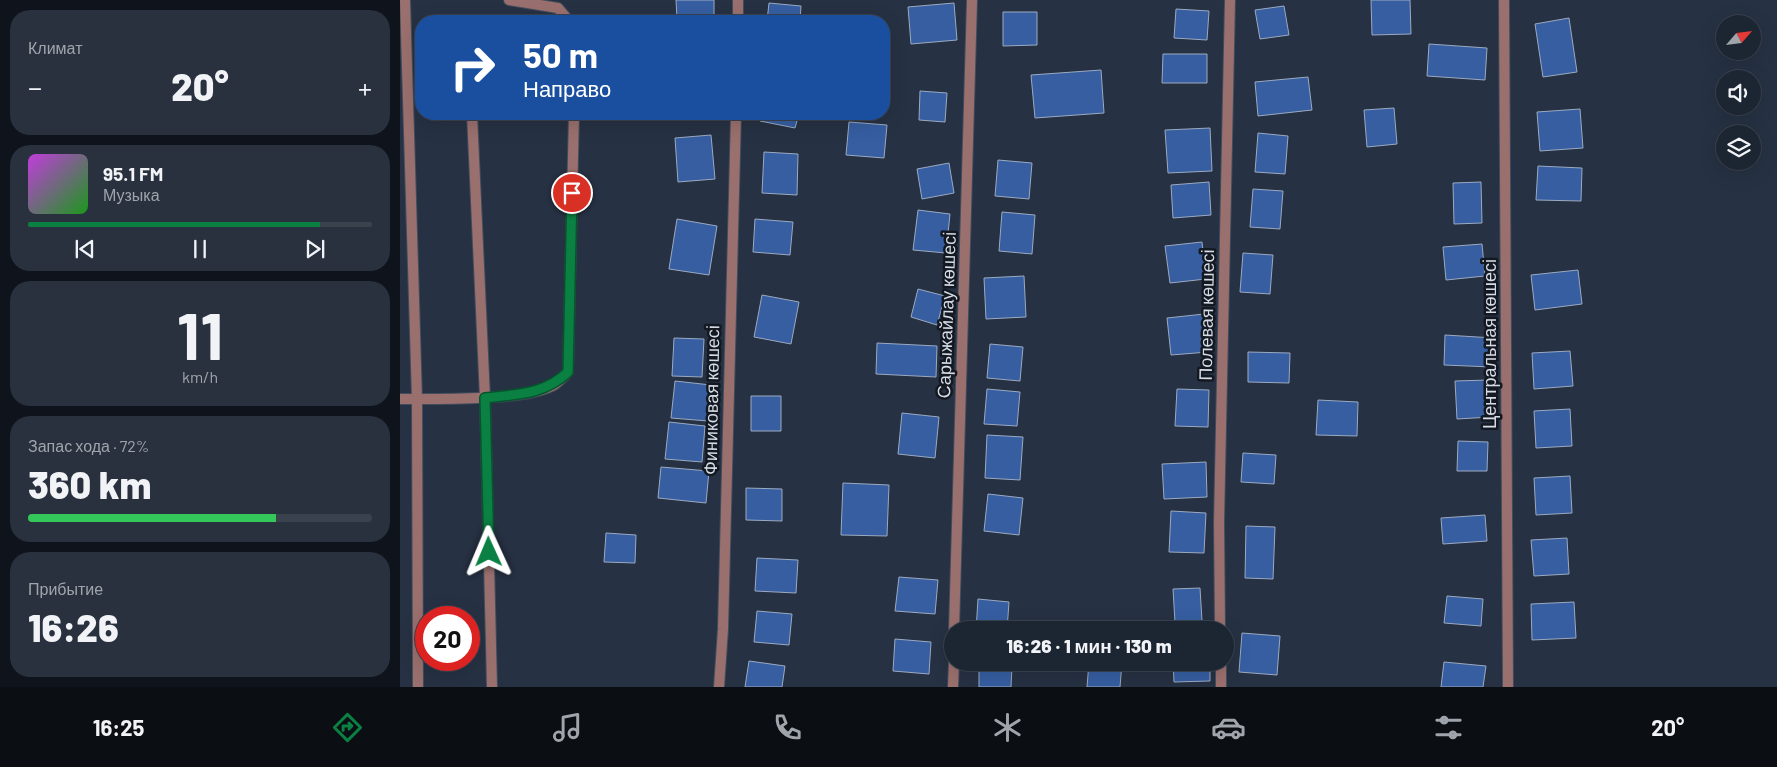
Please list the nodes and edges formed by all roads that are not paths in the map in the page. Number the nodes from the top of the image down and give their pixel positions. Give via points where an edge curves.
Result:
1 (405, 0) edge
2 (509, 0) edge
3 (738, 0) edge
4 (972, 0) edge
5 (1230, 0) edge
6 (1504, 0) edge
7 (557, 4) edge
8 (565, 15) edge
9 (738, 15) edge
10 (472, 120) edge
11 (574, 120) edge
12 (736, 120) edge
13 (485, 398) junction
14 (400, 399) edge
15 (417, 400) junction
16 (954, 621) edge
17 (1220, 621) edge
18 (954, 671) edge
19 (1221, 671) edge
20 (418, 687) edge
21 (492, 687) edge
22 (719, 687) edge
23 (953, 687) edge
24 (1221, 687) edge
25 (1508, 687) edge

1 - 15 street
2 - 7 street
3 - 9 street
4 - 16 street, Сарыжайлау көшесі
5 - 17 street, Полевая көшесі via 1219,522
6 - 25 street, Центральная көшесі
7 - 8 street
10 - 13 street
11 - 13 street via 568,372 544,389
12 - 22 street, Финиковая көшесі
13 - 15 street
13 - 21 street
14 - 15 street
15 - 20 street
18 - 23 street
19 - 24 street

